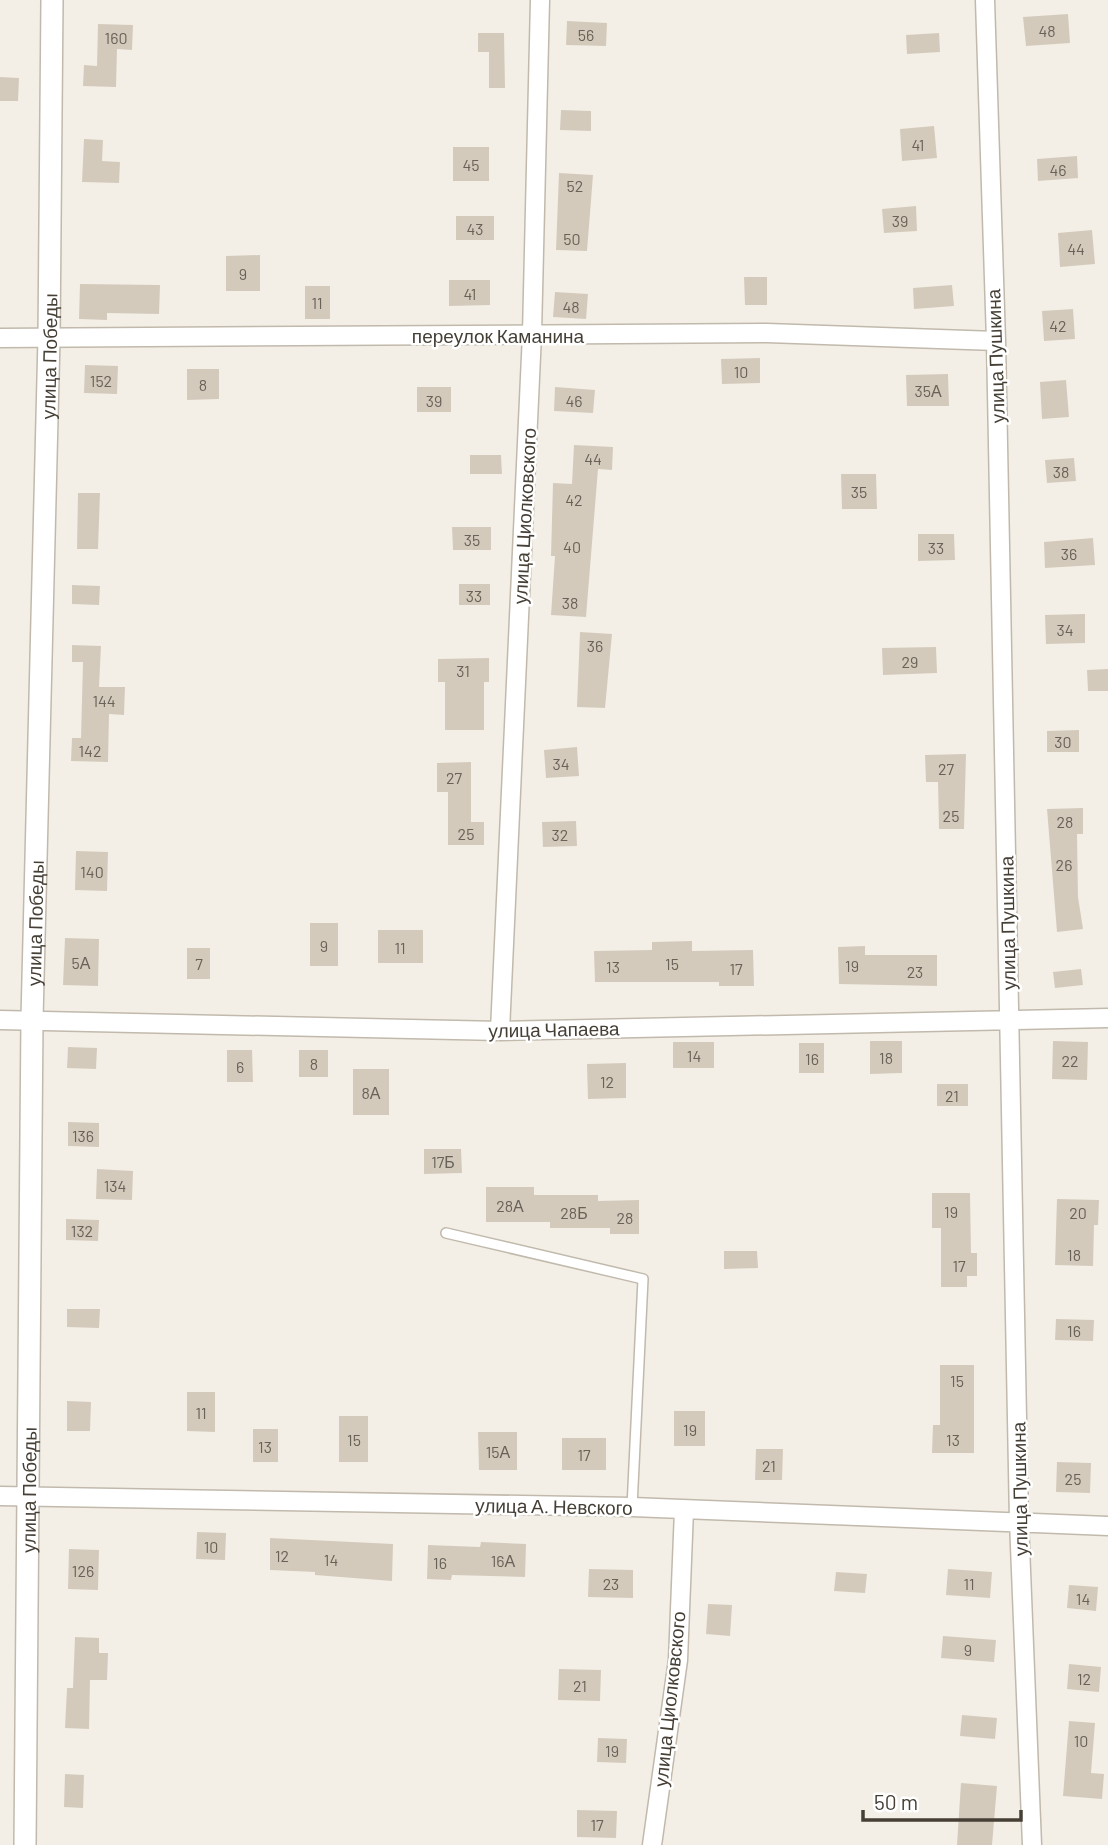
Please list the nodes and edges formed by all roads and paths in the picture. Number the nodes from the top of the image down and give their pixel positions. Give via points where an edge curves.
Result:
1 (52, 0) edge
2 (540, 0) edge
3 (985, 0) edge
4 (532, 334) junction
5 (0, 338) edge
6 (49, 338) junction
7 (996, 341) junction
8 (1108, 1018) edge
9 (32, 1019) junction
10 (1009, 1019) junction
11 (0, 1020) edge
12 (500, 1031) junction
13 (446, 1233) dead end
14 (0, 1496) edge
15 (27, 1496) junction
16 (632, 1507) junction
17 (684, 1510) junction
18 (1020, 1521) junction
19 (1108, 1526) edge
20 (25, 1845) edge
21 (652, 1845) edge
22 (1032, 1845) edge

1 - 6 street, улица Победы
2 - 4 street, улица Циолковского
3 - 7 street, улица Пушкина
4 - 6 street, переулок Каманина
4 - 7 street, переулок Каманина via 767,333
4 - 12 street, улица Циолковского
5 - 6 street, переулок Каманина
6 - 9 street, улица Победы
7 - 10 street, улица Пушкина
8 - 10 street, улица Чапаева
9 - 11 street, улица Чапаева
9 - 12 street, улица Чапаева
9 - 15 street, улица Победы
10 - 12 street, улица Чапаева
10 - 18 street, улица Пушкина
13 - 16 lane via 643,1279
14 - 15 street, улица А. Невского
15 - 16 street, улица А. Невского
15 - 20 street, улица Победы
16 - 17 street, улица А. Невского
17 - 18 street, улица А. Невского
17 - 21 street, улица Циолковского via 678,1660
18 - 19 street, улица А. Невского
18 - 22 street, улица Пушкина

